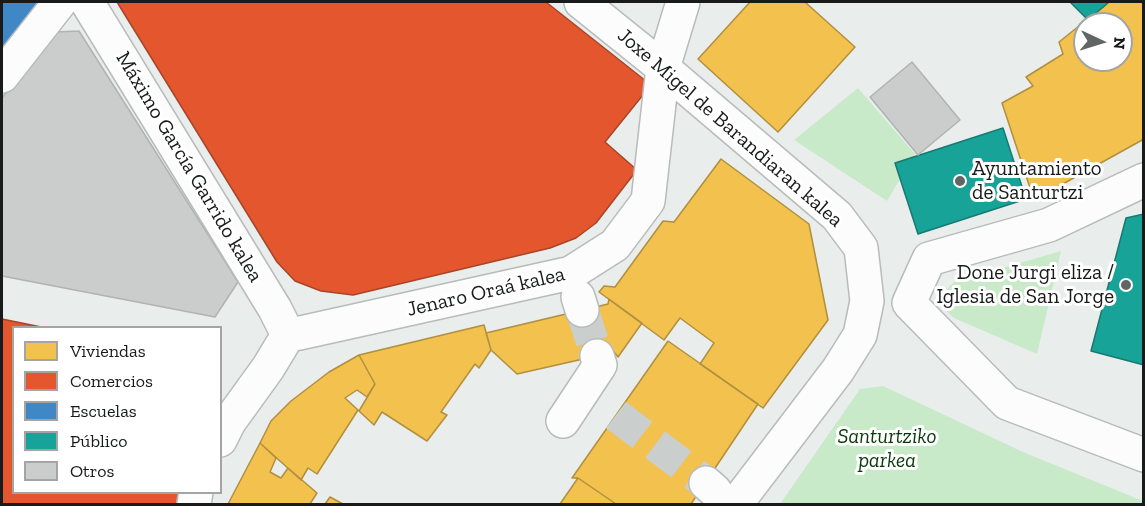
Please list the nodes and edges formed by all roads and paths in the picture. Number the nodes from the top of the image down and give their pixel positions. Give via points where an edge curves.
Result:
1 (60, 2) edge
2 (87, 2) edge
3 (581, 2) edge
4 (683, 2) edge
5 (663, 68) junction
6 (2, 76) edge
7 (1143, 180) edge
8 (288, 334) junction
9 (597, 356) tunnel mouth
10 (563, 421) dead end
11 (222, 436) edge
12 (1143, 455) edge
13 (719, 493) edge

1 - 6 street
2 - 8 street, Máximo García Garrido kalea
3 - 5 street, Joxe Migel de Barandiaran kalea
4 - 5 street, Jenaro Oraá kalea
5 - 8 street, Jenaro Oraá kalea via 648,201 615,245 571,273
5 - 13 street, Joxe Migel de Barandiaran kalea via 837,216 861,248 867,301 860,335 838,370
7 - 12 street via 1049,225 929,259 909,303 1007,403
8 - 11 street
9 - 10 street via 600,365

